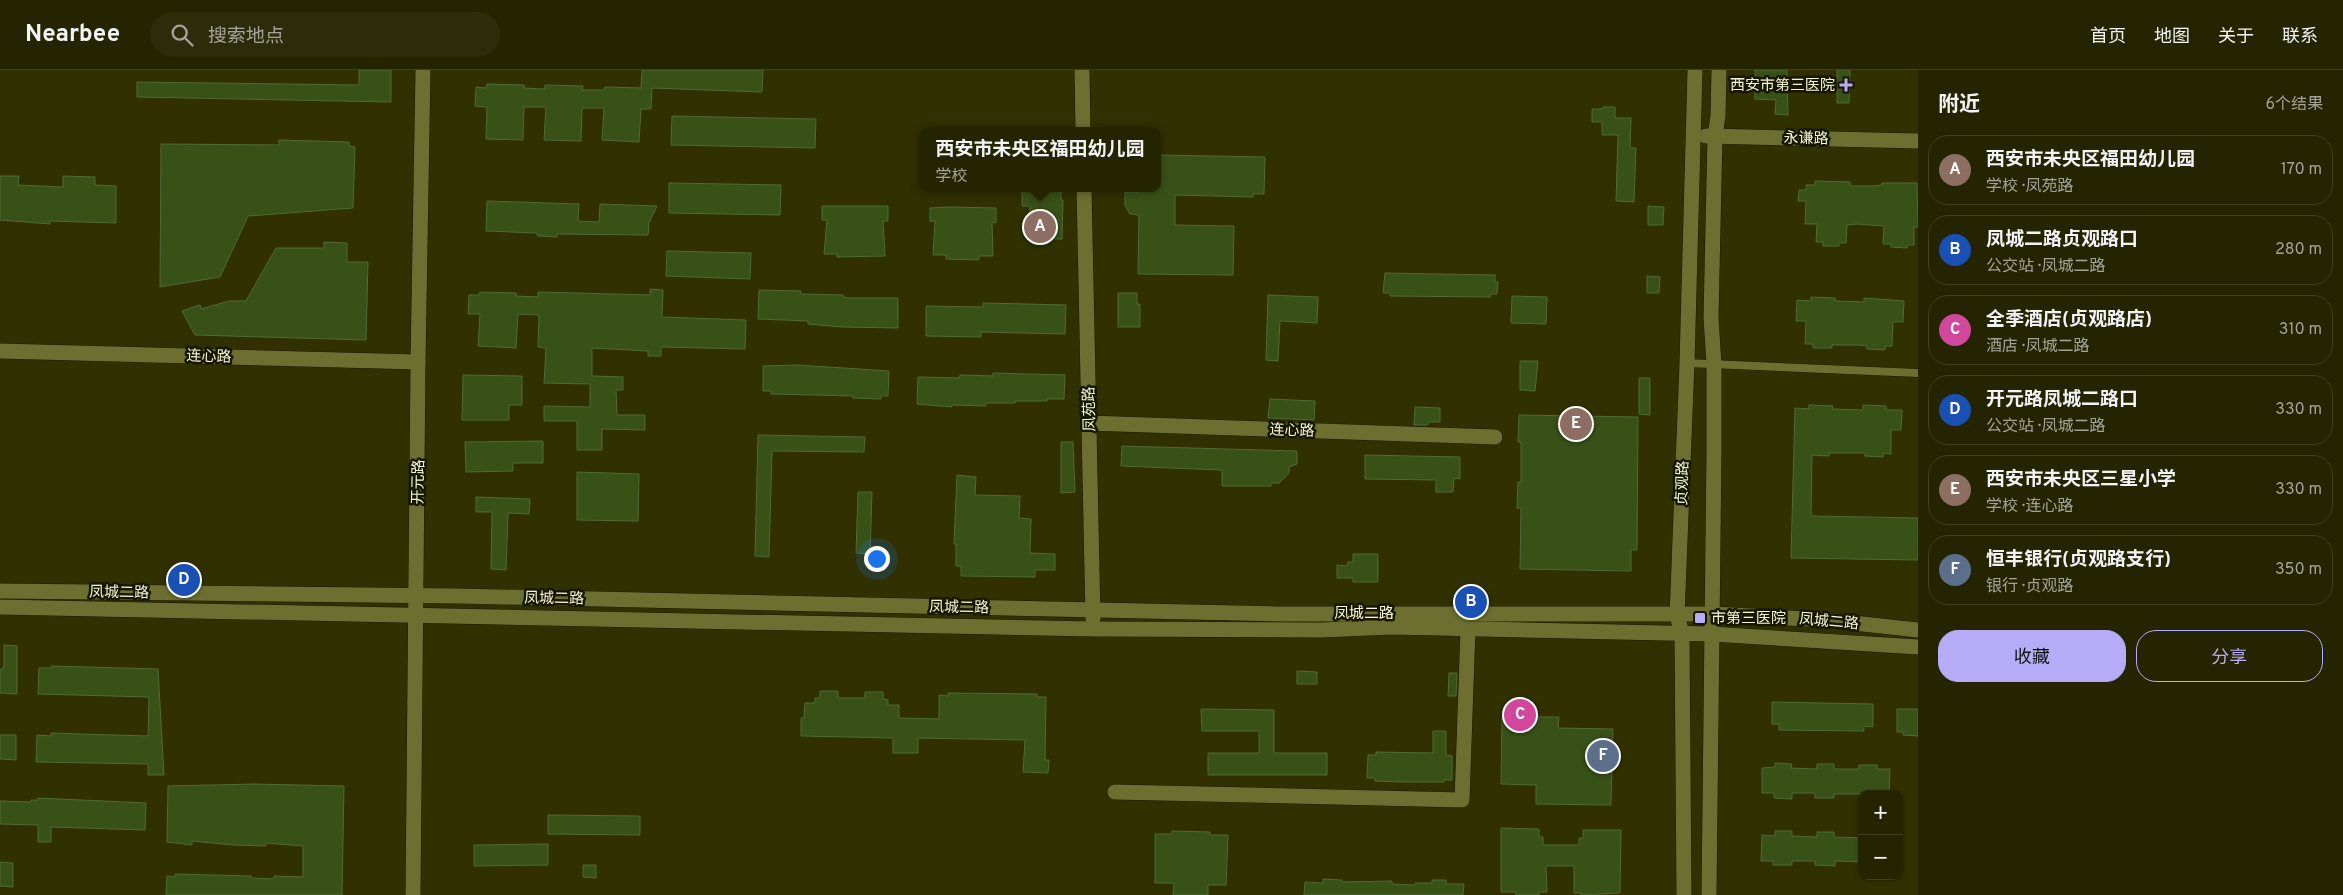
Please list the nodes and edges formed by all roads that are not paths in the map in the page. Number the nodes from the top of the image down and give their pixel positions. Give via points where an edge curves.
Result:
1 (423, 70) edge
2 (1082, 70) edge
3 (1695, 70) edge
4 (1719, 70) edge
5 (1083, 127) edge
6 (1694, 136) junction
7 (1715, 136) junction
8 (1918, 141) edge
9 (1084, 192) edge
10 (0, 351) edge
11 (418, 362) junction
12 (1687, 363) junction
13 (1714, 364) junction
14 (1918, 373) edge
15 (1089, 423) junction
16 (1495, 437) dead end
17 (0, 591) edge
18 (417, 595) junction
19 (0, 607) edge
20 (1093, 610) junction
21 (1712, 614) junction
22 (416, 615) junction
23 (1677, 616) junction
24 (1093, 629) junction
25 (1468, 629) junction
26 (1918, 630) edge
27 (1682, 633) junction
28 (1712, 634) junction
29 (1918, 647) edge
30 (1116, 792) dead end
31 (413, 895) edge
32 (1684, 895) edge
33 (1708, 895) edge

1 - 11 main road, 开元路
2 - 5 main road
3 - 6 main road, 贞观路
4 - 7 main road, 贞观路
6 - 7 main road, 永谦路
6 - 12 main road, 贞观路
7 - 8 main road, 永谦路
7 - 13 main road, 贞观路
9 - 15 main road, 凤苑路
10 - 11 main road, 连心路
11 - 18 main road, 开元路
12 - 13 lane
12 - 23 main road, 贞观路
13 - 14 lane
13 - 21 main road, 贞观路
15 - 16 main road, 连心路
15 - 20 main road, 凤苑路
17 - 18 main road, 凤城二路
18 - 20 main road, 凤城二路
18 - 22 main road, 开元路
19 - 22 main road, 凤城二路
20 - 23 main road, 凤城二路
20 - 24 main road, 凤苑路
21 - 23 main road, 凤城二路
21 - 26 main road, 凤城二路 via 1826,620
21 - 28 main road, 贞观路
22 - 24 main road, 凤城二路
22 - 31 main road, 开元路
23 - 27 main road, 贞观路
24 - 25 main road, 凤城二路
25 - 27 main road, 凤城二路
25 - 30 main road via 1462,800
27 - 28 main road, 凤城二路
27 - 32 main road, 贞观路
28 - 29 main road, 凤城二路
28 - 33 main road, 贞观路

